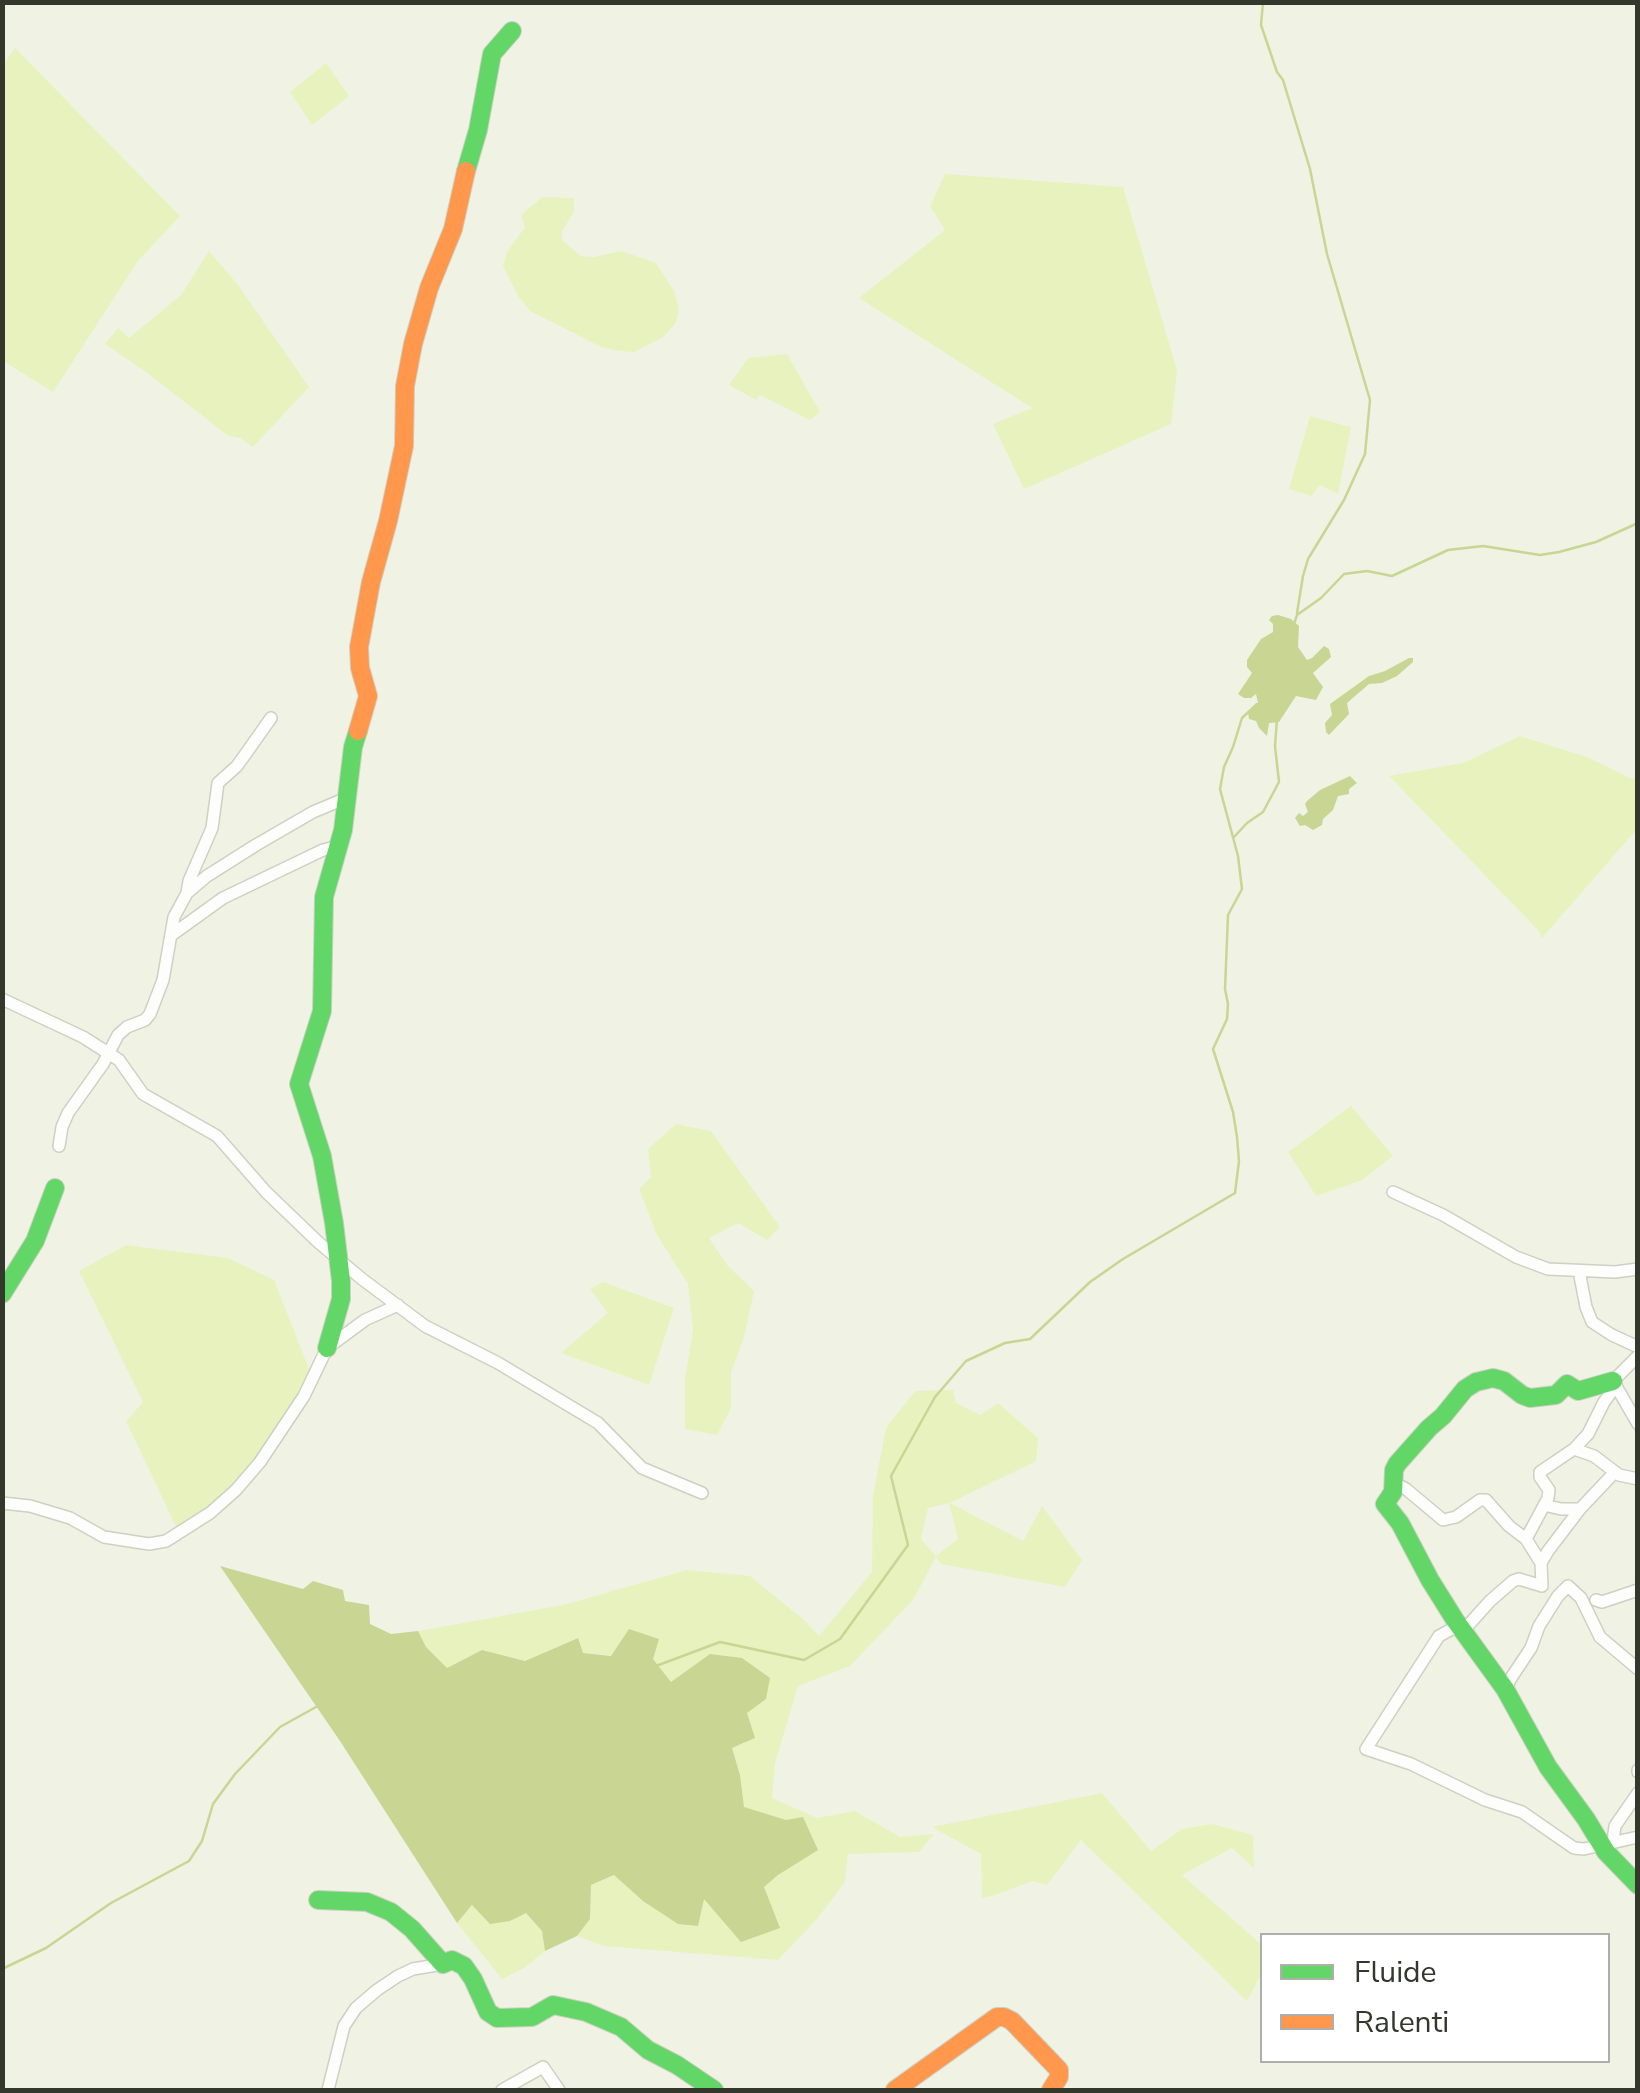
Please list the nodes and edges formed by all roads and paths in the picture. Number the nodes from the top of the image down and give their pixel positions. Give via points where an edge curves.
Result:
1 (512, 31) dead end
2 (271, 718) dead end
3 (349, 797) junction
4 (339, 846) junction
5 (187, 893) junction
6 (173, 934) junction
7 (2, 999) edge
8 (109, 1052) junction
9 (59, 1146) dead end
10 (54, 1188) dead end
11 (1393, 1192) dead end
12 (338, 1259) junction
13 (1638, 1269) edge
14 (1580, 1271) junction
15 (2, 1294) edge
16 (398, 1305) junction
17 (1638, 1347) edge
18 (328, 1348) junction
19 (1638, 1356) edge
20 (1614, 1384) junction
21 (1638, 1424) edge
22 (1574, 1449) junction
23 (1614, 1473) junction
24 (1638, 1479) edge
25 (1395, 1482) junction
26 (702, 1493) dead end
27 (2, 1502) edge
28 (1544, 1504) junction
29 (1580, 1509) junction
30 (1526, 1539) junction
31 (1541, 1563) junction
32 (1638, 1590) edge
33 (1596, 1600) dead end
34 (1464, 1630) junction
35 (1638, 1669) edge
36 (1509, 1694) junction
37 (1638, 1793) edge
38 (1638, 1837) edge
39 (1607, 1843) junction
40 (1638, 1884) edge
41 (318, 1900) dead end
42 (442, 1964) junction
43 (328, 2090) edge
44 (502, 2090) edge
45 (559, 2090) edge
46 (714, 2090) edge
47 (895, 2090) edge
48 (1050, 2090) edge

1 - 3 street via 492,54 454,229 408,366 404,446 360,636 358,660 368,696 353,747
2 - 5 street via 218,783 212,828
3 - 4 street
3 - 5 street via 256,845
4 - 6 street via 223,898
4 - 12 street via 324,897 322,1011 300,1084 322,1156
5 - 6 street
6 - 8 street via 150,1014 121,1031
7 - 8 street
8 - 9 street via 68,1113
8 - 12 street via 143,1094 221,1139 276,1203
10 - 15 street via 35,1241
11 - 14 street via 1516,1257
12 - 16 street
12 - 18 street via 341,1300
13 - 14 street
14 - 17 street via 1592,1322
16 - 18 street
16 - 26 street via 598,1424 642,1468
18 - 27 street via 260,1462 210,1513 166,1541 104,1537 70,1518
19 - 20 street
20 - 21 street
20 - 22 street
20 - 25 street via 1578,1391 1567,1384 1556,1395 1530,1398 1504,1381 1476,1382 1396,1464
22 - 23 street
22 - 28 street via 1540,1472 1549,1490
23 - 24 street
23 - 29 street
25 - 30 street via 1443,1520 1486,1500
25 - 34 street via 1385,1504
28 - 29 street
28 - 30 street
29 - 31 street
30 - 31 street
31 - 34 street via 1542,1586 1513,1581
32 - 33 street
34 - 36 street
34 - 39 street via 1439,1636 1366,1749 1522,1812 1574,1848
35 - 36 street via 1600,1636 1568,1586 1510,1678
36 - 39 street via 1548,1767
37 - 39 street
38 - 39 street
39 - 40 street
41 - 42 street via 367,1902 391,1912
42 - 43 street via 398,1976 356,2008 344,2026
42 - 46 street via 464,1966 497,2018 532,2016 553,2006 586,2012 621,2027
44 - 45 street via 543,2067
47 - 48 street via 997,2017 1012,2021 1060,2070

